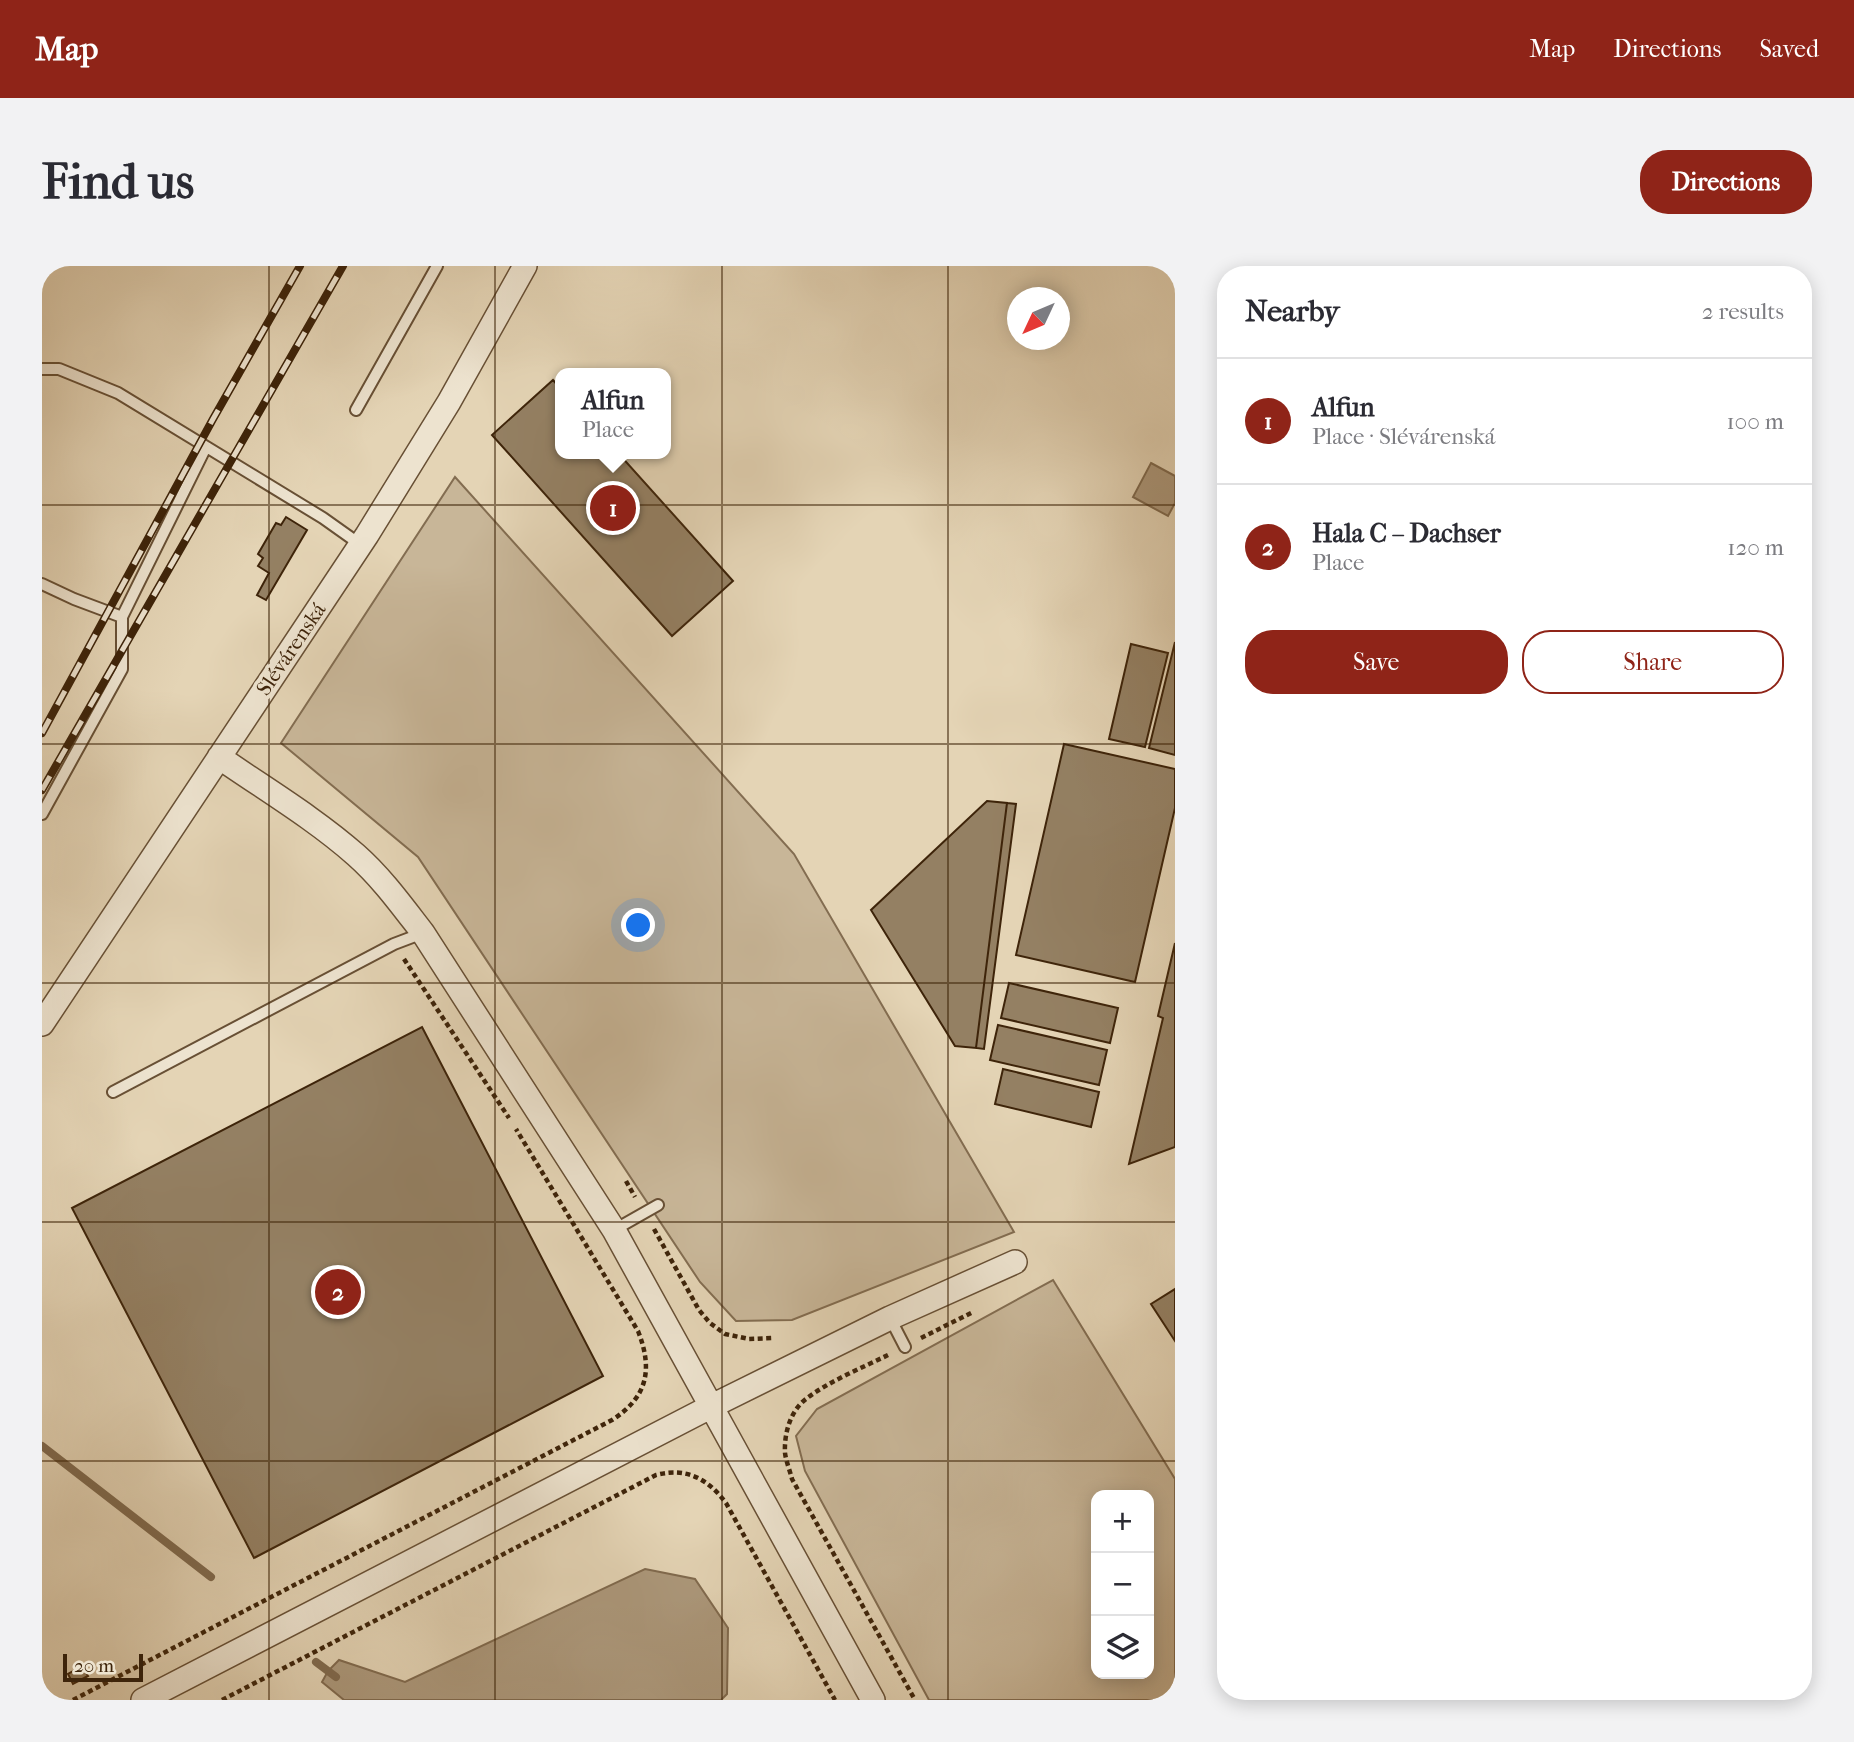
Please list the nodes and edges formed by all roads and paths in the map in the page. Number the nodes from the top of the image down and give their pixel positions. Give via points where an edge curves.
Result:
1 (437, 266) edge
2 (525, 266) edge
3 (42, 369) edge
4 (356, 410) dead end
5 (206, 447) junction
6 (361, 545) junction
7 (42, 584) edge
8 (122, 617) junction
9 (219, 757) junction
10 (42, 814) edge
11 (423, 933) junction
12 (394, 944) junction
13 (42, 1024) edge
14 (113, 1092) dead end
15 (626, 1181) dead end
16 (658, 1205) dead end
17 (645, 1213) junction
18 (614, 1230) junction
19 (1015, 1262) dead end
20 (973, 1312) dead end
21 (890, 1318) junction
22 (774, 1338) dead end
23 (905, 1347) junction
24 (712, 1406) junction
25 (156, 1697) edge
26 (73, 1700) edge
27 (222, 1700) edge
28 (835, 1700) edge
29 (873, 1700) edge
30 (915, 1700) edge

1 - 4 lane
2 - 6 street, Slévárenská
3 - 5 lane via 59,369 118,393
5 - 6 lane
5 - 8 lane
6 - 9 street, Slévárenská
7 - 8 lane
8 - 10 lane via 122,669
9 - 11 street via 356,856 392,892
9 - 13 street, Slévárenská
11 - 12 lane
11 - 18 street
12 - 14 lane
12 - 26 path via 515,1126 638,1331 646,1350 644,1382 637,1398 612,1420
15 - 17 path
16 - 17 lane
17 - 18 lane
17 - 22 path via 710,1323 725,1334
18 - 24 street
19 - 21 street
20 - 23 path
21 - 23 lane
21 - 24 street
23 - 30 path via 804,1400 785,1435 785,1455 792,1479
24 - 25 street
24 - 29 street
27 - 28 path via 668,1472 696,1477 726,1503

